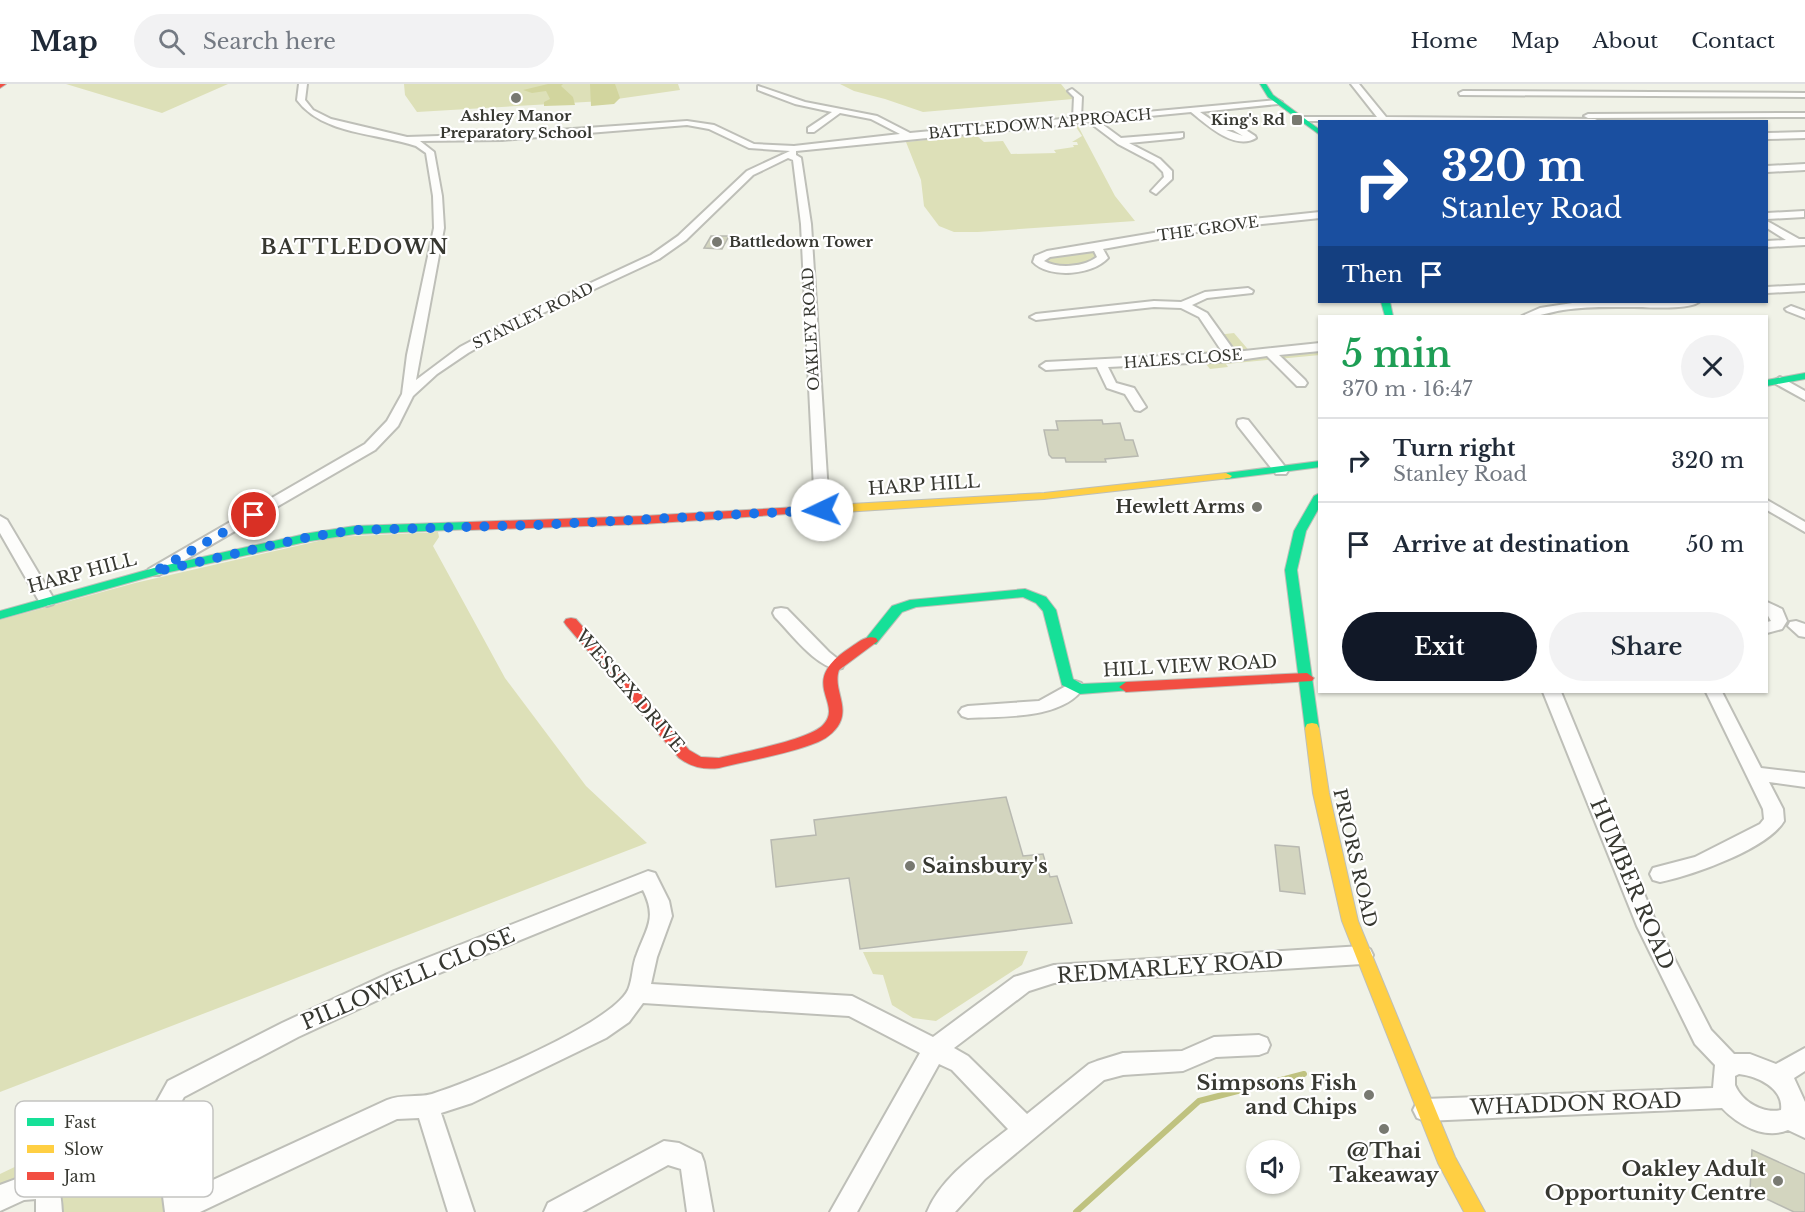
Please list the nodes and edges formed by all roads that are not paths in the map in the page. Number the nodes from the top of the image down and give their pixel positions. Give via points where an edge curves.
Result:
1 (303, 84) edge
2 (1263, 84) edge
3 (1355, 84) edge
4 (1546, 84) edge
5 (761, 88) dead end
6 (1072, 90) dead end
7 (1463, 93) dead end
8 (1559, 94) junction
9 (1805, 95) edge
10 (1278, 102) junction
11 (1193, 110) junction
12 (838, 111) junction
13 (1587, 115) edge
14 (1805, 115) edge
15 (1090, 119) junction
16 (1303, 119) junction
17 (1077, 120) junction
18 (1384, 120) junction
19 (1218, 128) dead end
20 (811, 130) dead end
21 (1318, 131) edge
22 (1180, 135) dead end
23 (1805, 135) edge
24 (908, 136) junction
25 (1768, 136) edge
26 (410, 139) junction
27 (441, 140) junction
28 (1120, 141) junction
29 (428, 148) junction
30 (802, 149) junction
31 (789, 156) junction
32 (1805, 167) edge
33 (1768, 169) edge
34 (1156, 191) dead end
35 (1804, 214) edge
36 (1318, 215) edge
37 (1768, 216) edge
38 (1768, 225) edge
39 (1801, 242) edge
40 (1768, 244) edge
41 (1097, 248) junction
42 (1805, 288) edge
43 (1768, 290) edge
44 (1248, 291) dead end
45 (1682, 303) edge
46 (1184, 305) junction
47 (1791, 309) dead end
48 (1530, 315) edge
49 (1805, 315) edge
50 (1036, 317) dead end
51 (1318, 347) edge
52 (1271, 353) junction
53 (1232, 357) junction
54 (1101, 364) junction
55 (1046, 366) dead end
56 (410, 374) junction
57 (430, 374) junction
58 (1805, 376) edge
59 (1773, 382) edge
60 (1301, 383) dead end
61 (408, 394) junction
62 (1805, 396) edge
63 (1140, 407) dead end
64 (1243, 423) dead end
65 (1318, 464) edge
66 (1281, 471) junction
67 (1318, 499) edge
68 (1768, 505) edge
69 (822, 510) junction
70 (0, 520) edge
71 (1805, 528) edge
72 (154, 572) junction
73 (46, 601) junction
74 (1771, 610) edge
75 (781, 613) dead end
76 (0, 615) edge
77 (571, 622) dead end
78 (1768, 628) edge
79 (836, 664) junction
80 (1307, 678) junction
81 (1075, 687) junction
82 (1552, 693) edge
83 (1715, 693) edge
84 (968, 712) dead end
85 (1756, 774) junction
86 (1805, 780) edge
87 (1660, 874) dead end
88 (1362, 955) junction
89 (638, 993) junction
90 (1259, 1045) dead end
91 (935, 1049) junction
92 (1805, 1059) edge
93 (1730, 1065) junction
94 (1776, 1077) junction
95 (1727, 1096) junction
96 (168, 1101) edge
97 (427, 1106) junction
98 (1425, 1110) junction
99 (1797, 1123) edge
100 (1025, 1129) junction
101 (15, 1192) edge
102 (213, 1194) edge
103 (48, 1197) edge
104 (207, 1197) edge
105 (0, 1198) edge
106 (179, 1210) edge
107 (49, 1212) edge
108 (461, 1212) edge
109 (557, 1212) edge
110 (700, 1212) edge
111 (843, 1212) edge
112 (940, 1212) edge
113 (1475, 1212) edge

1 - 26 street via 302,104 316,115 353,128
2 - 10 street
3 - 18 street
4 - 8 street
5 - 12 street via 803,104
6 - 17 street via 1077,97
7 - 8 street
8 - 9 street
8 - 13 street
10 - 11 street, BATTLEDOWN APPROACH
10 - 16 street
11 - 15 street, BATTLEDOWN APPROACH
11 - 19 street
12 - 20 street
12 - 24 street via 879,118
13 - 14 street
13 - 18 street
15 - 17 street, BATTLEDOWN APPROACH
15 - 28 street
16 - 18 street
16 - 21 street
17 - 24 street, BATTLEDOWN APPROACH
22 - 28 street
23 - 25 street
24 - 30 street, BATTLEDOWN APPROACH
26 - 27 street
26 - 29 street
27 - 29 street
27 - 30 street via 681,123 711,127 757,147
28 - 34 street via 1153,158 1169,172
29 - 56 street via 438,202 438,237
30 - 31 street, STANLEY ROAD
31 - 57 street, STANLEY ROAD via 750,173 686,234 655,257 488,336
31 - 69 street, OAKLEY ROAD via 797,158 806,224
32 - 33 street
35 - 37 street
36 - 41 street, THE GROVE via 1213,226
38 - 39 street
39 - 40 street
41 - 41 street, THE GROVE via 1047,254 1038,262 1057,269 1094,264 1103,258
42 - 43 street
44 - 46 street via 1205,295
45 - 48 street via 1602,304 1540,310
46 - 50 street via 1154,304
46 - 53 street via 1201,312
47 - 49 street
51 - 52 street, HALES CLOSE
52 - 53 street, HALES CLOSE
52 - 60 street
53 - 54 street, HALES CLOSE
54 - 55 street, HALES CLOSE
54 - 63 street via 1111,385 1130,391
56 - 57 street
56 - 61 street
57 - 61 street, STANLEY ROAD
58 - 59 street
59 - 62 street
61 - 72 street, STANLEY ROAD via 393,423 370,447
64 - 66 street
65 - 66 street, HARP HILL
66 - 69 street, HARP HILL via 1044,496
67 - 80 street, PRIORS ROAD via 1294,542 1291,570
68 - 71 street
69 - 72 street, HARP HILL via 549,525 355,530
70 - 73 street
72 - 73 street, HARP HILL
73 - 76 street, HARP HILL
74 - 78 street via 1778,623
75 - 79 street
77 - 79 street, WESSEX DRIVE via 684,754 705,764 815,738 828,731 837,718 830,677
79 - 81 street via 872,640 901,606 1020,592 1035,596 1048,606 1066,679
80 - 81 street, HILL VIEW ROAD
80 - 88 street, PRIORS ROAD via 1325,813 1350,921
81 - 84 street via 1062,700 1046,706
82 - 93 street, HUMBER ROAD via 1652,935 1703,1036
83 - 85 street
85 - 86 street
85 - 87 street via 1773,809 1771,826 1703,863
88 - 91 street, REDMARLEY ROAD via 1054,974 1022,984
88 - 98 street, PRIORS ROAD
89 - 91 street via 852,1006
89 - 96 street, PILLOWELL CLOSE via 646,957 662,916 648,879 402,978 176,1089
89 - 97 street via 621,1015 598,1031 464,1095
90 - 100 street via 1214,1047 1184,1061 1123,1064 1098,1072
91 - 100 street via 960,1063
91 - 111 street, REDMARLEY ROAD
92 - 94 street
93 - 94 street via 1747,1063
93 - 95 street via 1721,1077
94 - 99 street via 1791,1095
95 - 98 street, WHADDON ROAD
95 - 99 street via 1759,1120
97 - 102 street via 395,1108
97 - 108 street
98 - 113 street, PRIORS ROAD
100 - 112 street via 976,1170
101 - 105 street
103 - 107 street
104 - 106 street
109 - 110 street via 670,1152 692,1162

